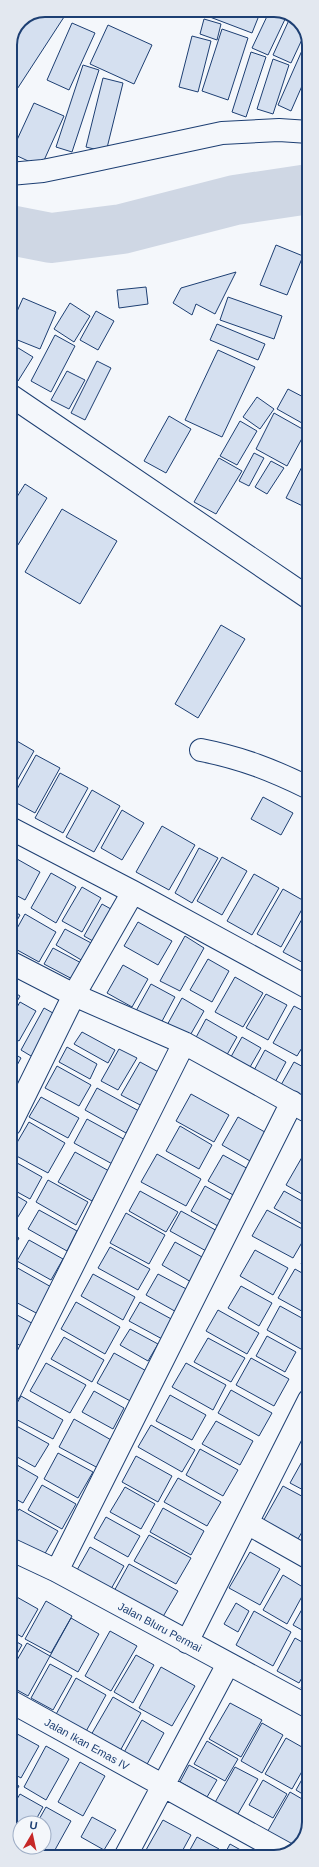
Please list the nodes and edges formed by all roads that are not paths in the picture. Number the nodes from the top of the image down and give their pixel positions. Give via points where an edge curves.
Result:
1 (302, 132) edge
2 (17, 173) edge
3 (17, 400) edge
4 (302, 593) edge
5 (201, 750) dead end
6 (302, 785) edge
7 (17, 832) edge
8 (133, 892) junction
9 (17, 966) edge
10 (302, 984) edge
11 (74, 995) junction
12 (184, 1043) junction
13 (301, 1107) edge
14 (17, 1111) edge
15 (17, 1378) edge
16 (302, 1418) edge
17 (247, 1523) junction
18 (17, 1552) edge
19 (302, 1554) edge
20 (57, 1571) junction
21 (187, 1642) junction
22 (228, 1664) junction
23 (302, 1703) edge
24 (17, 1705) edge
25 (164, 1786) junction
26 (279, 1849) edge
27 (129, 1850) edge

1 - 2 street via 222,133 74,165
3 - 4 street
5 - 6 street via 266,767
7 - 8 street
8 - 10 street
8 - 11 street
9 - 11 street
11 - 12 street
11 - 14 street
12 - 13 street
12 - 15 street
13 - 20 street
16 - 17 street
17 - 19 street
17 - 21 street
18 - 20 street, Jalan Bluru Permai
20 - 21 street, Jalan Bluru Permai
21 - 22 street, Jalan Bluru Permai
22 - 23 street, Jalan Bluru Permai
22 - 25 street
24 - 25 street, Jalan Ikan Emas IV
25 - 26 street, Jalan Ikan Emas IV
25 - 27 street

